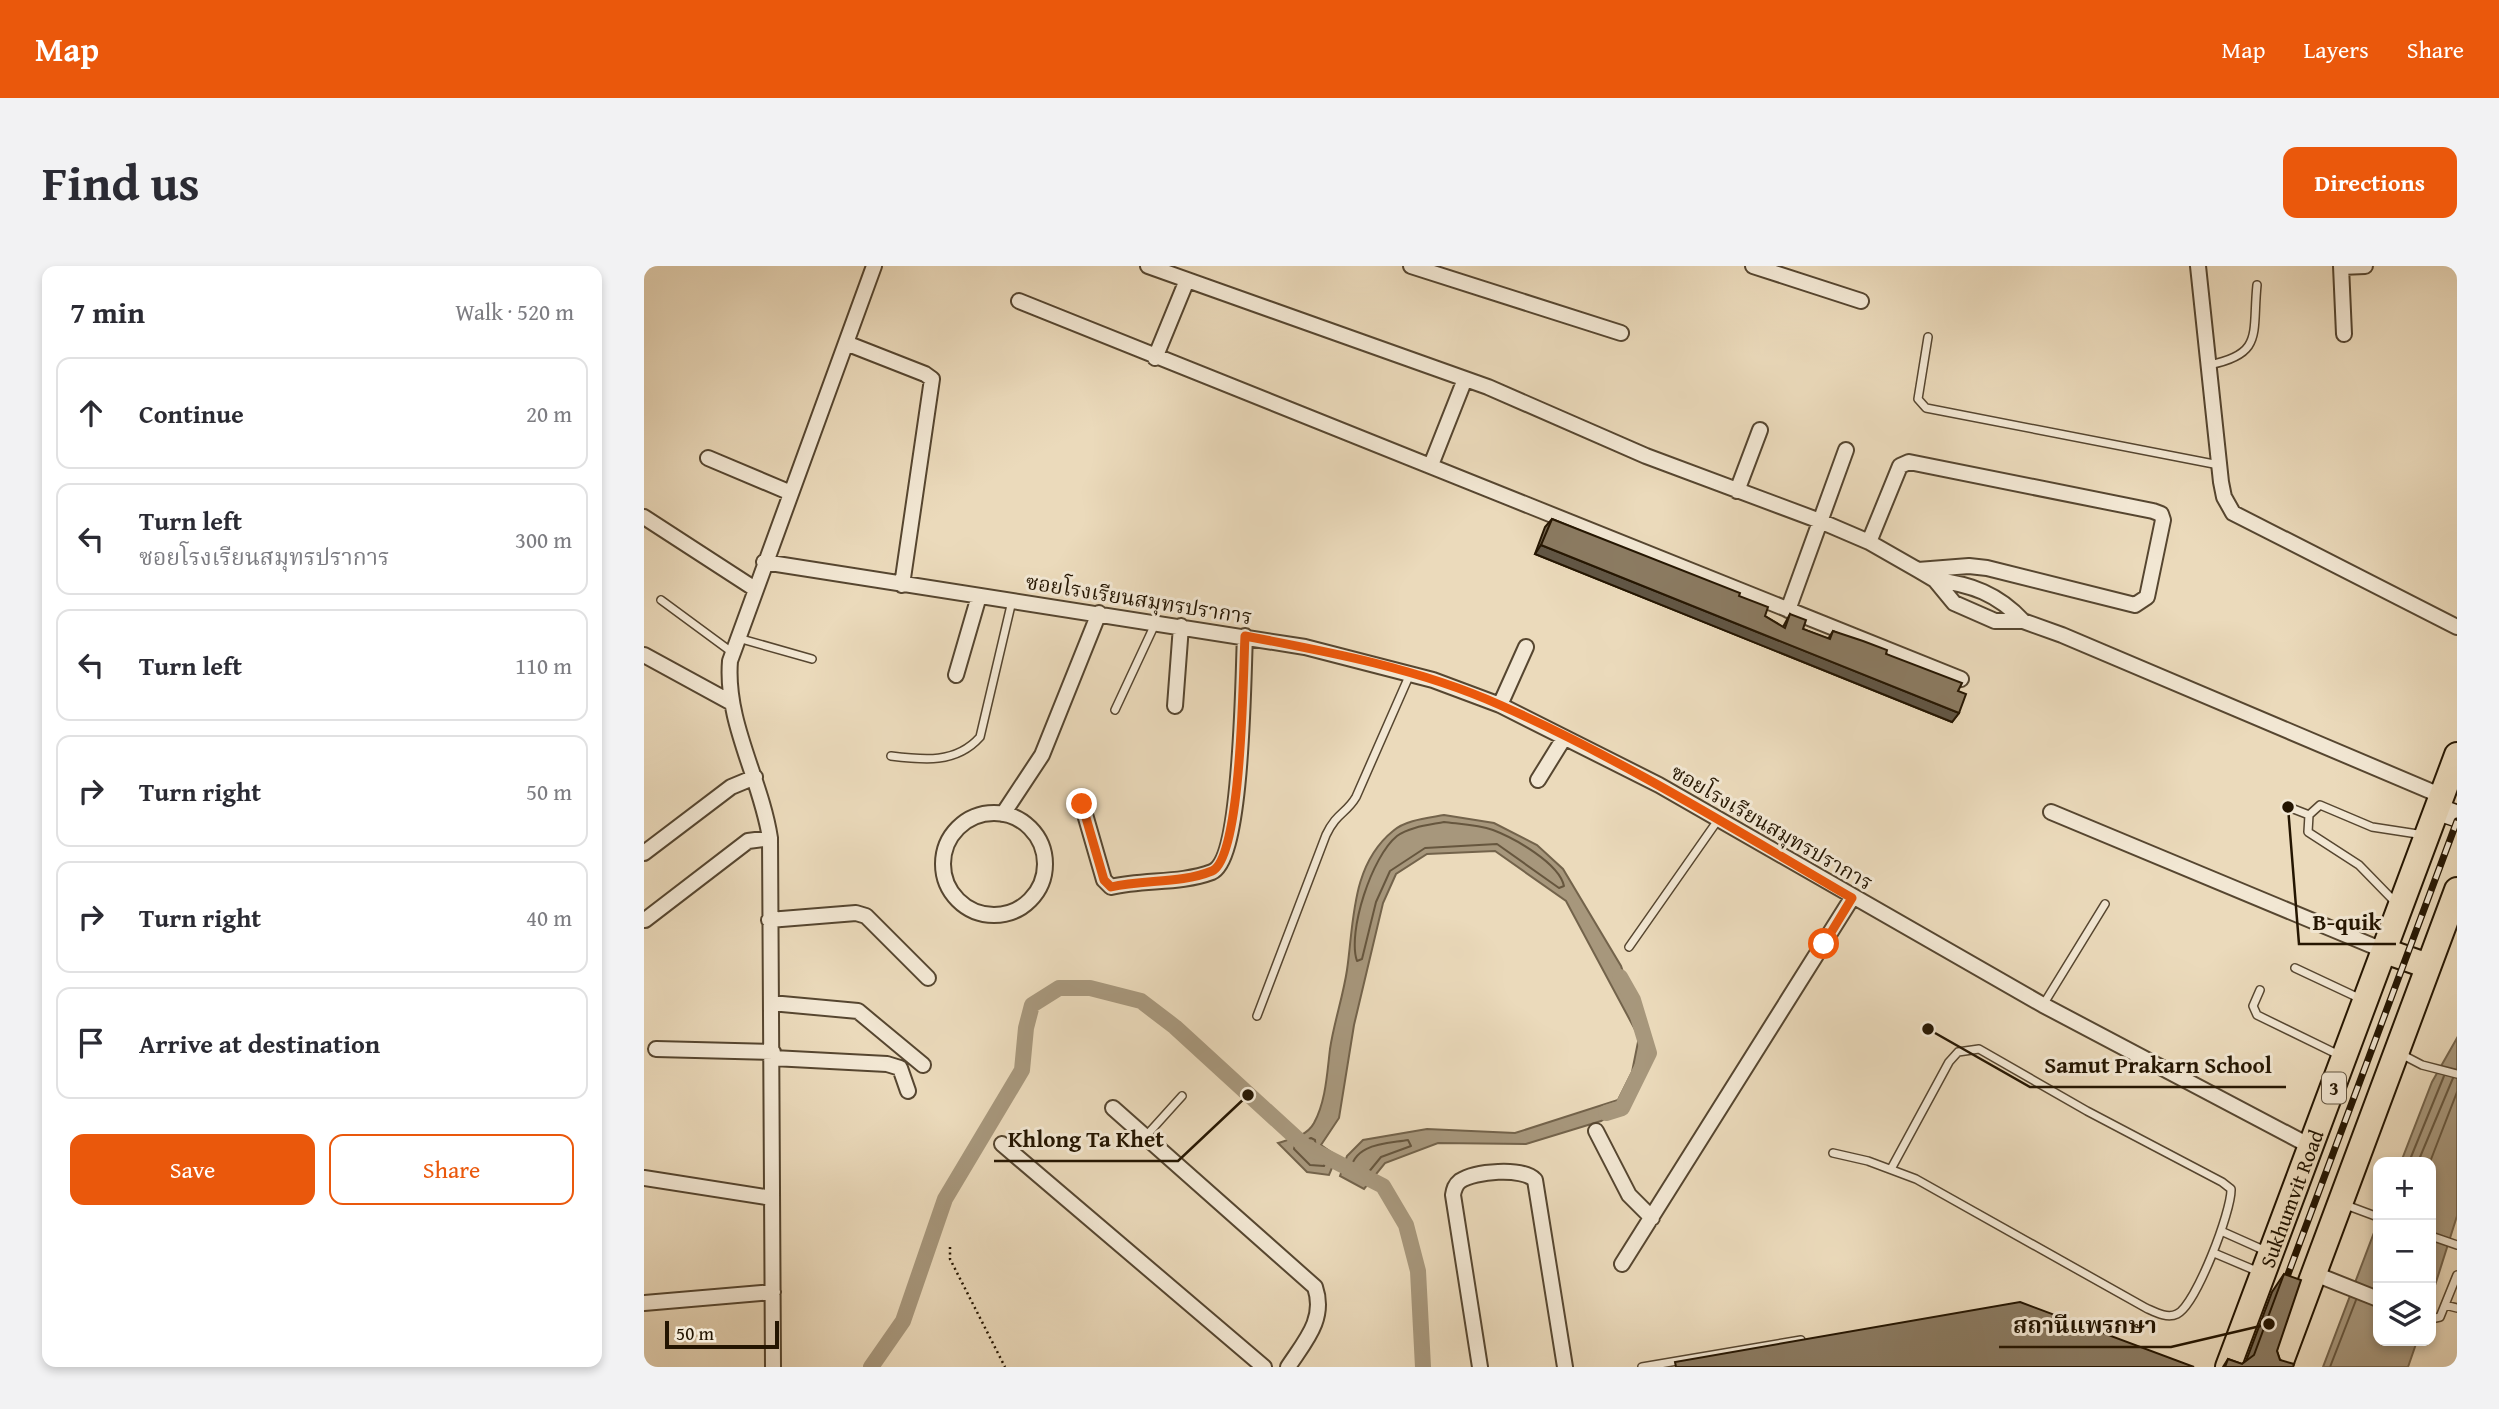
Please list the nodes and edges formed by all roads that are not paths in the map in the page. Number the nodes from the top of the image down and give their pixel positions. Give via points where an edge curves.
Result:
1 (874, 266) edge
2 (1148, 266) edge
3 (1410, 266) edge
4 (1753, 266) edge
5 (2198, 266) edge
6 (2341, 266) edge
7 (2365, 266) edge
8 (1187, 281) junction
9 (2257, 285) dead end
10 (1019, 301) dead end
11 (1861, 301) dead end
12 (1621, 333) dead end
13 (2344, 334) dead end
14 (1928, 337) dead end
15 (846, 344) junction
16 (1155, 358) junction
17 (2209, 365) junction
18 (1465, 379) junction
19 (1760, 430) dead end
20 (1846, 450) dead end
21 (708, 458) dead end
22 (1431, 465) junction
23 (2220, 465) junction
24 (1737, 491) junction
25 (791, 493) junction
26 (644, 517) edge
27 (1820, 521) junction
28 (1869, 542) junction
29 (764, 562) junction
30 (1918, 570) junction
31 (1936, 580) junction
32 (902, 585) junction
33 (755, 589) junction
34 (979, 596) junction
35 (661, 600) dead end
36 (1012, 601) junction
37 (1788, 610) junction
38 (1100, 613) junction
39 (2023, 621) junction
40 (1156, 622) junction
41 (1181, 626) junction
42 (2457, 627) edge
43 (1245, 636) junction
44 (738, 638) junction
45 (1526, 647) dead end
46 (733, 653) junction
47 (644, 655) edge
48 (812, 659) dead end
49 (1410, 674) junction
50 (956, 675) dead end
51 (1961, 679) edge
52 (732, 703) junction
53 (1500, 705) junction
54 (1175, 706) dead end
55 (1115, 710) dead end
56 (1564, 738) junction
57 (891, 756) dead end
58 (755, 777) junction
59 (1538, 780) dead end
60 (2450, 788) edge
61 (1082, 804) dead end
62 (2291, 808) dead end
63 (2051, 811) dead end
64 (1003, 814) junction
65 (2309, 815) junction
66 (1718, 820) junction
67 (2427, 836) junction
68 (770, 838) junction
69 (644, 853) edge
70 (2457, 890) edge
71 (1852, 898) junction
72 (2105, 905) dead end
73 (2401, 909) junction
74 (645, 920) edge
75 (769, 920) junction
76 (1629, 947) dead end
77 (2385, 951) junction
78 (2428, 967) junction
79 (2295, 968) dead end
80 (928, 978) dead end
81 (2260, 990) dead end
82 (2366, 1002) junction
83 (771, 1003) junction
84 (2043, 1005) junction
85 (1257, 1016) dead end
86 (656, 1049) dead end
87 (2395, 1051) junction
88 (773, 1055) junction
89 (2345, 1058) junction
90 (923, 1065) dead end
91 (2457, 1074) edge
92 (908, 1091) dead end
93 (1182, 1096) dead end
94 (1113, 1108) dead end
95 (1596, 1131) dead end
96 (1145, 1138) junction
97 (1002, 1144) dead end
98 (2312, 1147) junction
99 (1833, 1153) dead end
100 (1891, 1169) junction
101 (644, 1178) edge
102 (772, 1198) junction
103 (2352, 1207) junction
104 (2373, 1215) edge
105 (1652, 1218) junction
106 (2221, 1231) junction
107 (2436, 1238) edge
108 (2456, 1245) edge
109 (2214, 1253) junction
110 (1622, 1264) dead end
111 (2267, 1264) junction
112 (2315, 1274) junction
113 (2457, 1275) edge
114 (773, 1292) junction
115 (2373, 1297) edge
116 (644, 1303) edge
117 (2445, 1305) junction
118 (2457, 1308) edge
119 (2436, 1318) edge
120 (1808, 1339) edge
121 (773, 1367) edge
122 (1264, 1367) edge
123 (1288, 1367) edge
124 (1480, 1367) edge
125 (1565, 1367) edge
126 (1642, 1367) edge
127 (2228, 1367) edge
128 (2279, 1367) edge

1 - 15 street
2 - 8 street
3 - 12 street
4 - 11 street
5 - 17 street
6 - 7 street
6 - 13 street
8 - 16 street
8 - 18 street
9 - 17 lane via 2252,340 2245,353
10 - 16 street
14 - 23 lane via 1918,399 1926,408
15 - 25 street
15 - 32 street via 932,379
16 - 22 street
17 - 23 street
18 - 22 street
18 - 24 street
19 - 24 street
20 - 27 street
21 - 25 street
22 - 37 street
23 - 42 street via 2224,497 2233,513
24 - 27 street
25 - 29 street
26 - 33 street
27 - 28 street
27 - 37 street
28 - 30 street
28 - 30 street via 1900,466 1909,462 2153,511 2163,520 2147,597 2135,605 1987,568
29 - 32 street, ซอยโรงเรียนสมุทรปราการ
29 - 33 street
30 - 31 street
31 - 39 street via 1967,584 2005,602
31 - 39 street via 1954,603 1995,621
32 - 34 street, ซอยโรงเรียนสมุทรปราการ
33 - 44 street
34 - 36 street, ซอยโรงเรียนสมุทรปราการ
34 - 50 street
35 - 46 lane
36 - 38 street, ซอยโรงเรียนสมุทรปราการ
36 - 57 lane via 980,737 971,747 942,759
37 - 51 street
38 - 40 street, ซอยโรงเรียนสมุทรปราการ
38 - 64 street via 1042,755
39 - 60 street
40 - 41 street, ซอยโรงเรียนสมุทรปราการ
40 - 55 lane
41 - 43 street, ซอยโรงเรียนสมุทรปราการ
41 - 54 street
43 - 49 street, ซอยโรงเรียนสมุทรปราการ
43 - 61 street via 1237,806 1222,863 1214,871 1111,887 1104,880
44 - 46 street
44 - 48 lane
45 - 53 street
46 - 52 street via 728,683
47 - 52 street
49 - 53 street, ซอยโรงเรียนสมุทรปราการ
49 - 85 lane via 1356,797 1350,807 1335,815
52 - 58 street
53 - 56 street, ซอยโรงเรียนสมุทรปราการ
56 - 59 street
56 - 66 street, ซอยโรงเรียนสมุทรปราการ
58 - 68 street
58 - 69 street via 731,787
60 - 67 highway, Sukhumvit Road / 3
62 - 65 lane
63 - 77 street
64 - 64 street via 977,815 960,825 948,839 942,858 943,877 951,894 983,915 1020,909 1035,897 1044,880 1042,842 1031,827
65 - 67 lane via 2320,805 2372,827
65 - 73 lane via 2308,832 2359,865
66 - 71 street, ซอยโรงเรียนสมุทรปราการ
66 - 76 lane
67 - 73 highway, Sukhumvit Road / 3
68 - 74 street via 748,841
68 - 75 street
70 - 78 highway, 3
71 - 84 street, ซอยโรงเรียนสมุทรปราการ
71 - 105 street
72 - 84 lane
73 - 77 highway, Sukhumvit Road / 3
75 - 80 street via 866,916
75 - 83 street
77 - 78 highway
77 - 82 highway, Sukhumvit Road / 3
78 - 87 highway, 3
79 - 82 lane
81 - 89 lane via 2253,1006 2257,1016
82 - 89 highway, Sukhumvit Road / 3
83 - 88 street
83 - 90 street via 858,1012
84 - 98 street, ซอยโรงเรียนสมุทรปราการ
86 - 88 street
87 - 91 lane via 2422,1065
87 - 103 highway, 3
88 - 92 street via 887,1064 900,1068
88 - 102 street
89 - 98 highway, Sukhumvit Road / 3
93 - 96 lane
94 - 96 street
95 - 105 street via 1629,1195
96 - 123 street via 1315,1287 1318,1322
97 - 122 street
98 - 111 highway, Sukhumvit Road / 3
99 - 100 lane
100 - 106 lane via 1949,1062 1958,1052 1979,1049 2222,1182 2231,1189 2231,1199
100 - 109 lane via 2165,1316 2178,1314 2186,1305
101 - 102 street
102 - 114 street
103 - 104 lane
103 - 112 highway, 3
105 - 110 street
106 - 109 lane
106 - 111 lane
107 - 108 lane
109 - 111 lane
111 - 127 highway, Sukhumvit Road / 3
112 - 115 street
112 - 128 highway, 3
113 - 117 lane
114 - 116 street
114 - 121 street
117 - 118 lane
117 - 119 lane
120 - 126 lane
124 - 125 street via 1453,1195 1462,1179 1517,1170 1535,1180

